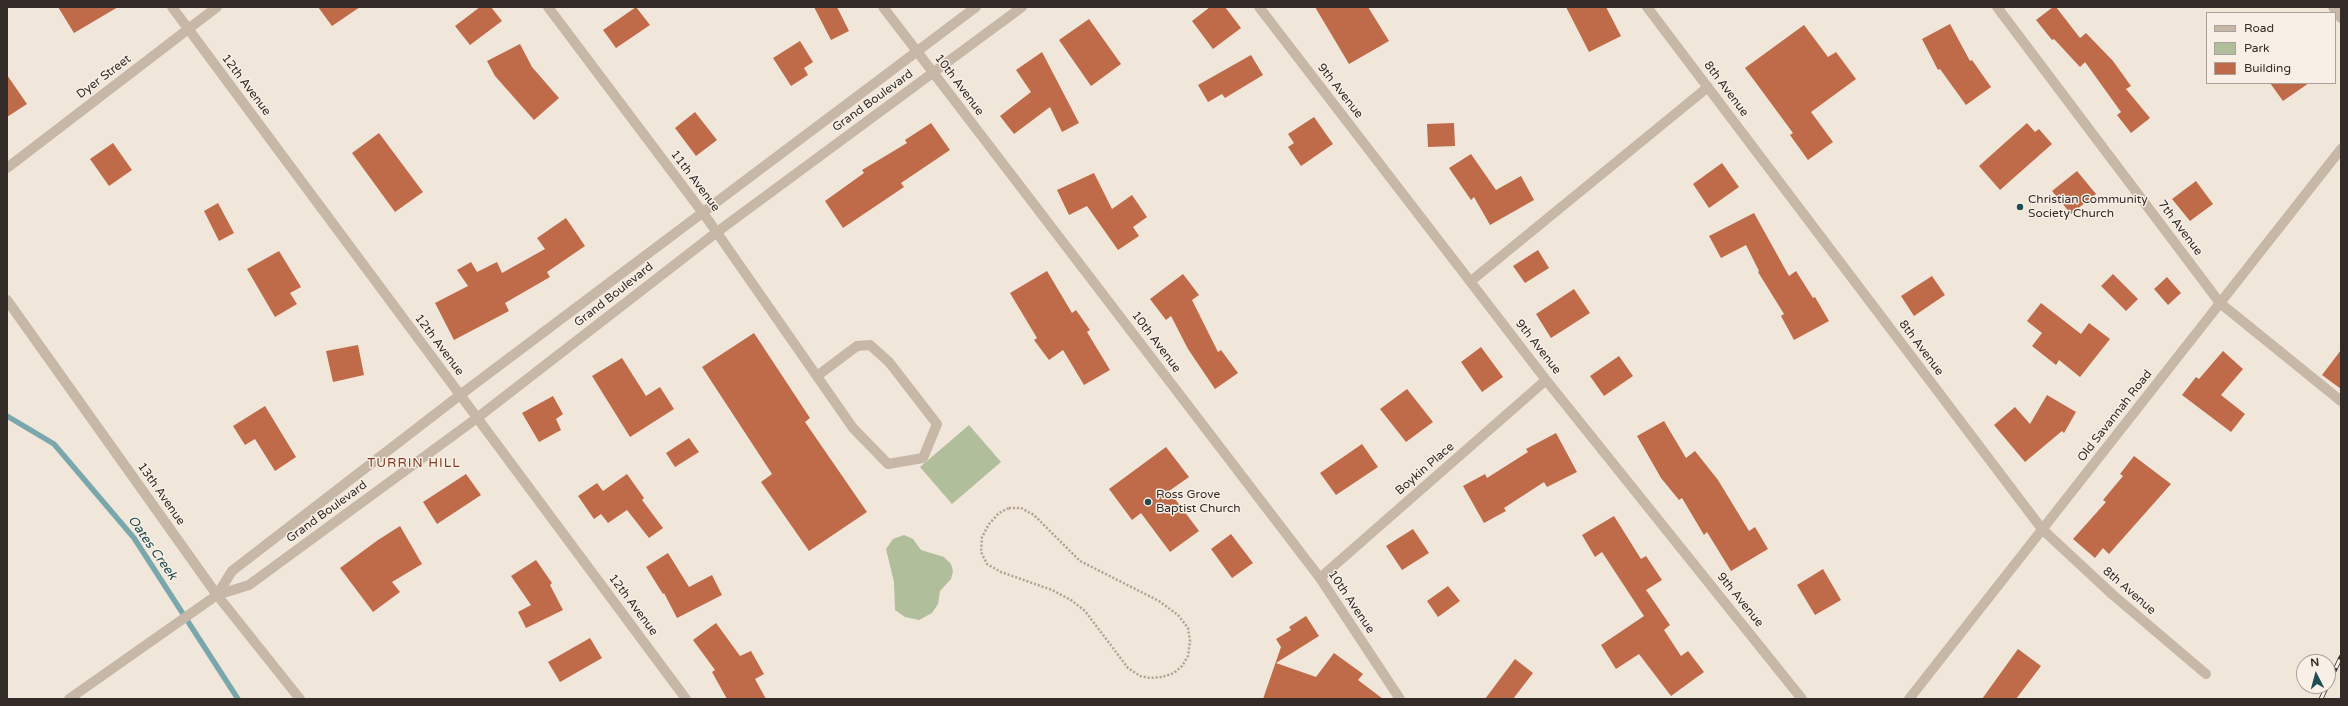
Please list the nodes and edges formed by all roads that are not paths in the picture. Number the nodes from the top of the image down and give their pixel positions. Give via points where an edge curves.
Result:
1 (172, 7) edge
2 (217, 7) edge
3 (548, 7) edge
4 (883, 7) edge
5 (976, 7) edge
6 (1022, 7) edge
7 (1259, 7) edge
8 (1647, 7) edge
9 (1997, 7) edge
10 (2333, 7) edge
11 (2341, 18) edge
12 (188, 29) junction
13 (916, 50) junction
14 (933, 72) junction
15 (1708, 87) junction
16 (2341, 149) edge
17 (7, 168) edge
18 (703, 213) junction
19 (717, 232) junction
20 (1471, 281) junction
21 (7, 300) edge
22 (2220, 303) junction
23 (816, 376) junction
24 (1546, 380) junction
25 (460, 395) junction
26 (2341, 400) edge
27 (477, 418) junction
28 (2042, 530) junction
29 (1320, 578) junction
30 (217, 595) junction
31 (2206, 674) dead end
32 (70, 699) edge
33 (300, 699) edge
34 (686, 699) edge
35 (1400, 699) edge
36 (1802, 699) edge
37 (1909, 699) edge

1 - 12 street, 12th Avenue
2 - 12 street, Dyer Street
3 - 18 street, 11th Avenue
4 - 13 street, 10th Avenue
5 - 13 street, Grand Boulevard
6 - 14 street, Grand Boulevard
7 - 20 street, 9th Avenue
8 - 15 street, 8th Avenue
9 - 22 street, 7th Avenue
10 - 11 street
12 - 17 street, Dyer Street
12 - 25 street, 12th Avenue
13 - 14 street, 10th Avenue
13 - 18 street, Grand Boulevard
14 - 19 street, Grand Boulevard
14 - 29 street, 10th Avenue
15 - 20 street
15 - 28 street, 8th Avenue
16 - 22 street, Old Savannah Road
18 - 19 street, 11th Avenue
18 - 25 street, Grand Boulevard
19 - 23 street, 11th Avenue
19 - 27 street, Grand Boulevard
20 - 24 street, 9th Avenue
21 - 30 street, 13th Avenue
22 - 26 street, 7th Avenue
22 - 28 street, Old Savannah Road
23 - 23 street, 11th Avenue via 857,346 870,345 894,368 937,424 923,458 888,464 853,428
24 - 29 street, Boykin Place
24 - 36 street, 9th Avenue
25 - 27 street, 12th Avenue
25 - 30 street, Grand Boulevard via 232,571
27 - 30 street, Grand Boulevard via 249,585
27 - 34 street, 12th Avenue
28 - 31 street, 8th Avenue
28 - 37 street, Old Savannah Road
29 - 35 street, 10th Avenue
30 - 32 street, Grand Boulevard
30 - 33 street, 13th Avenue

